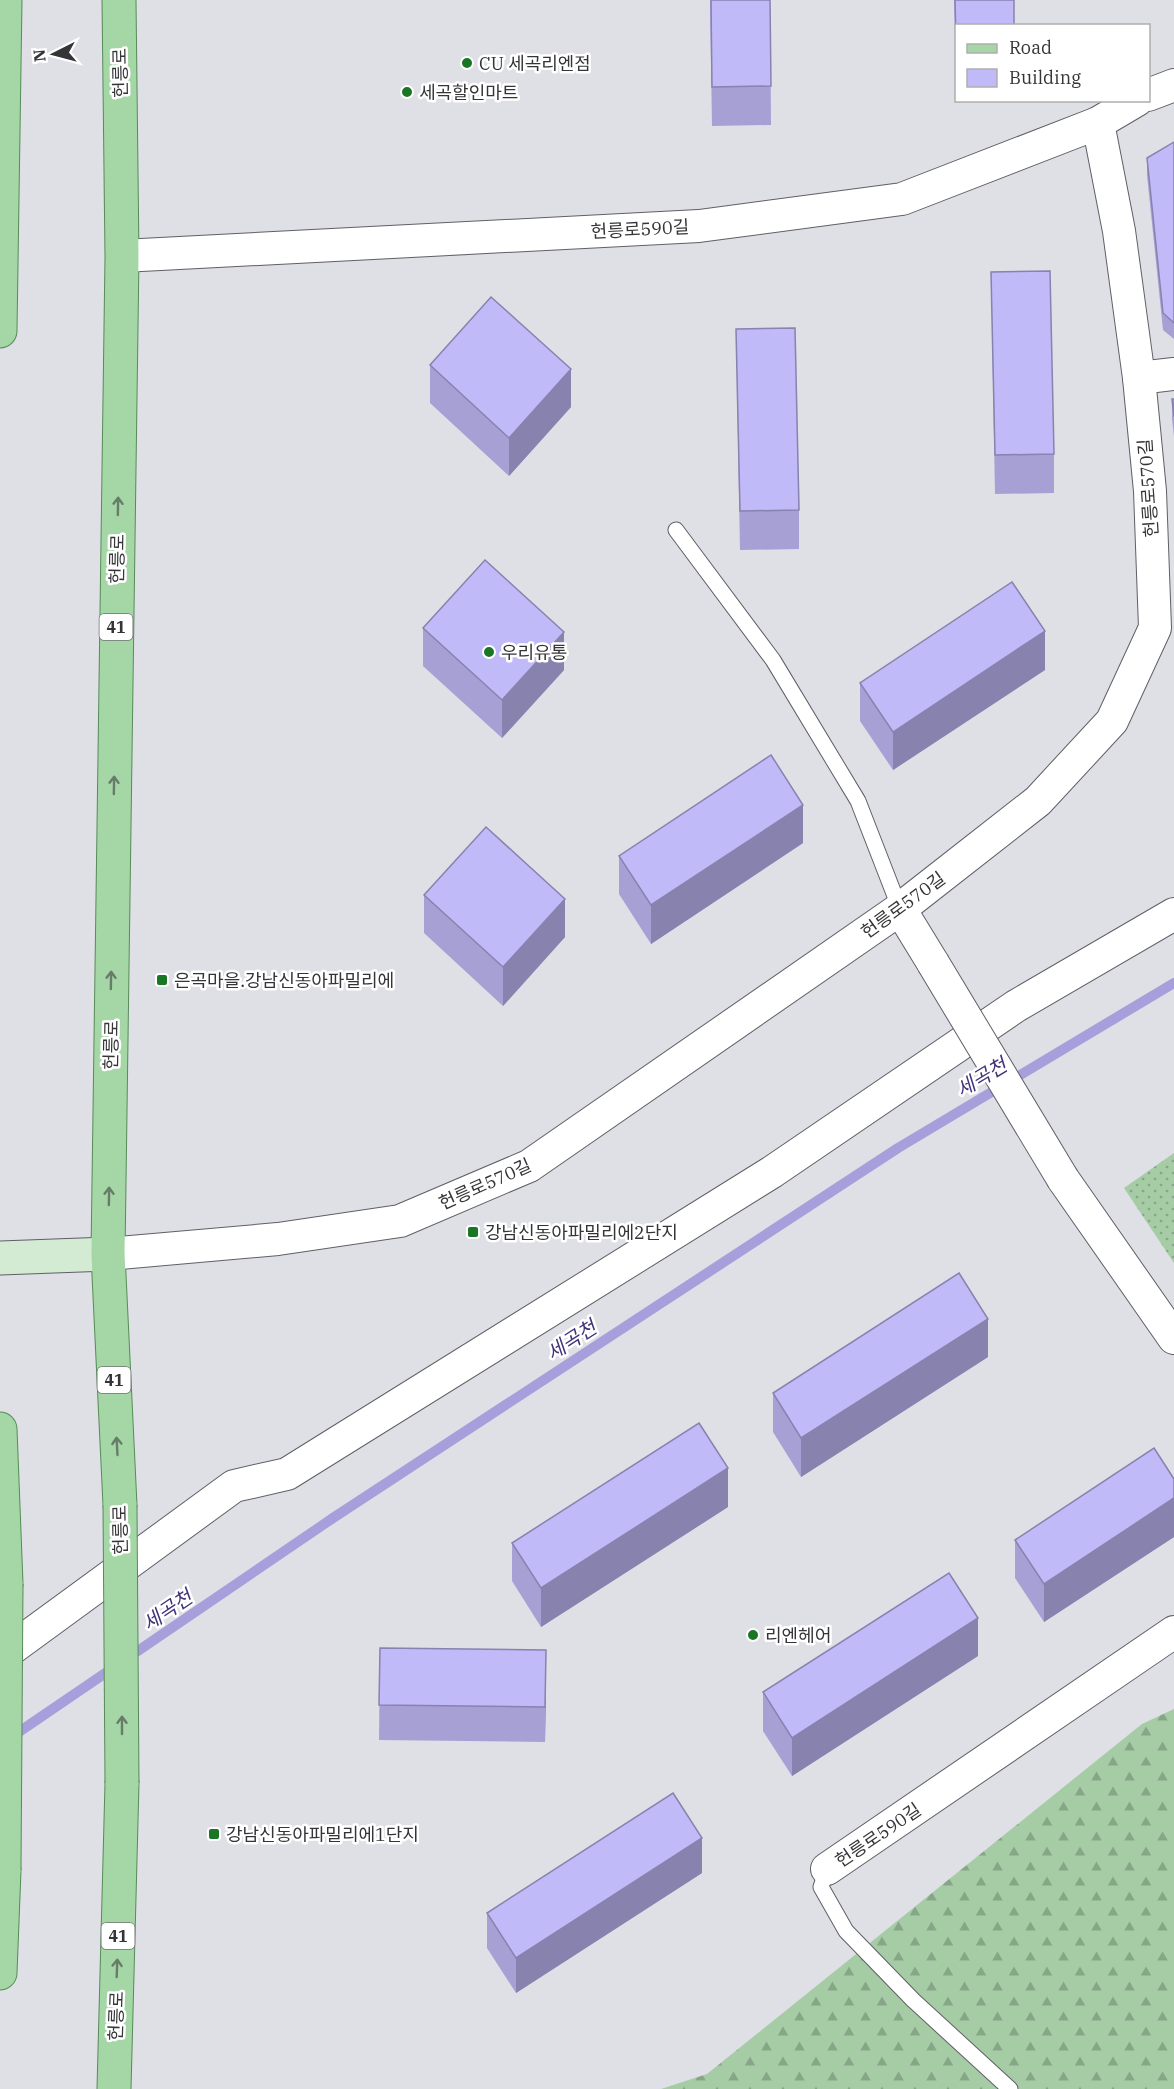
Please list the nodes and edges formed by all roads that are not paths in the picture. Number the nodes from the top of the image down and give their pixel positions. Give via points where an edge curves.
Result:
1 (5, 0) edge
2 (119, 0) edge
3 (1174, 86) edge
4 (1150, 95) edge
5 (1134, 102) edge
6 (1098, 123) junction
7 (122, 256) junction
8 (0, 331) edge
9 (1174, 374) edge
10 (1139, 378) junction
11 (676, 530) dead end
12 (900, 909) junction
13 (1174, 914) edge
14 (108, 1254) junction
15 (0, 1258) edge
16 (1174, 1338) edge
17 (0, 1429) edge
18 (1174, 1632) edge
19 (0, 1657) edge
20 (827, 1869) joint
21 (0, 1973) edge
22 (114, 2089) edge
23 (1010, 2089) edge

1 - 8 main road
2 - 7 main road, 헌릉로 / 41
3 - 4 street
5 - 6 street, 헌릉로590길
6 - 7 street, 헌릉로590길 via 902,199 699,226
6 - 10 street, 헌릉로570길 via 1119,231
14 -> 7 main road, 헌릉로 / 41
9 - 10 street
10 - 12 street, 헌릉로570길 via 1150,491 1155,628 1105,729 1038,801
11 - 12 lane via 772,660 852,790
12 - 14 street, 헌릉로570길 via 518,1171 400,1221 278,1239
12 - 16 street, bridge via 1063,1179
13 - 19 street via 1016,1006 772,1172 287,1474 234,1486
14 - 15 street
22 -> 14 main road, 헌릉로 / 41, bridge via 122,1783 120,1505
17 - 21 main road, bridge via 6,1584
18 - 20 street, 헌릉로590길
20 - 23 lane, 헌릉로590길 via 821,1887 846,1930 935,2021

